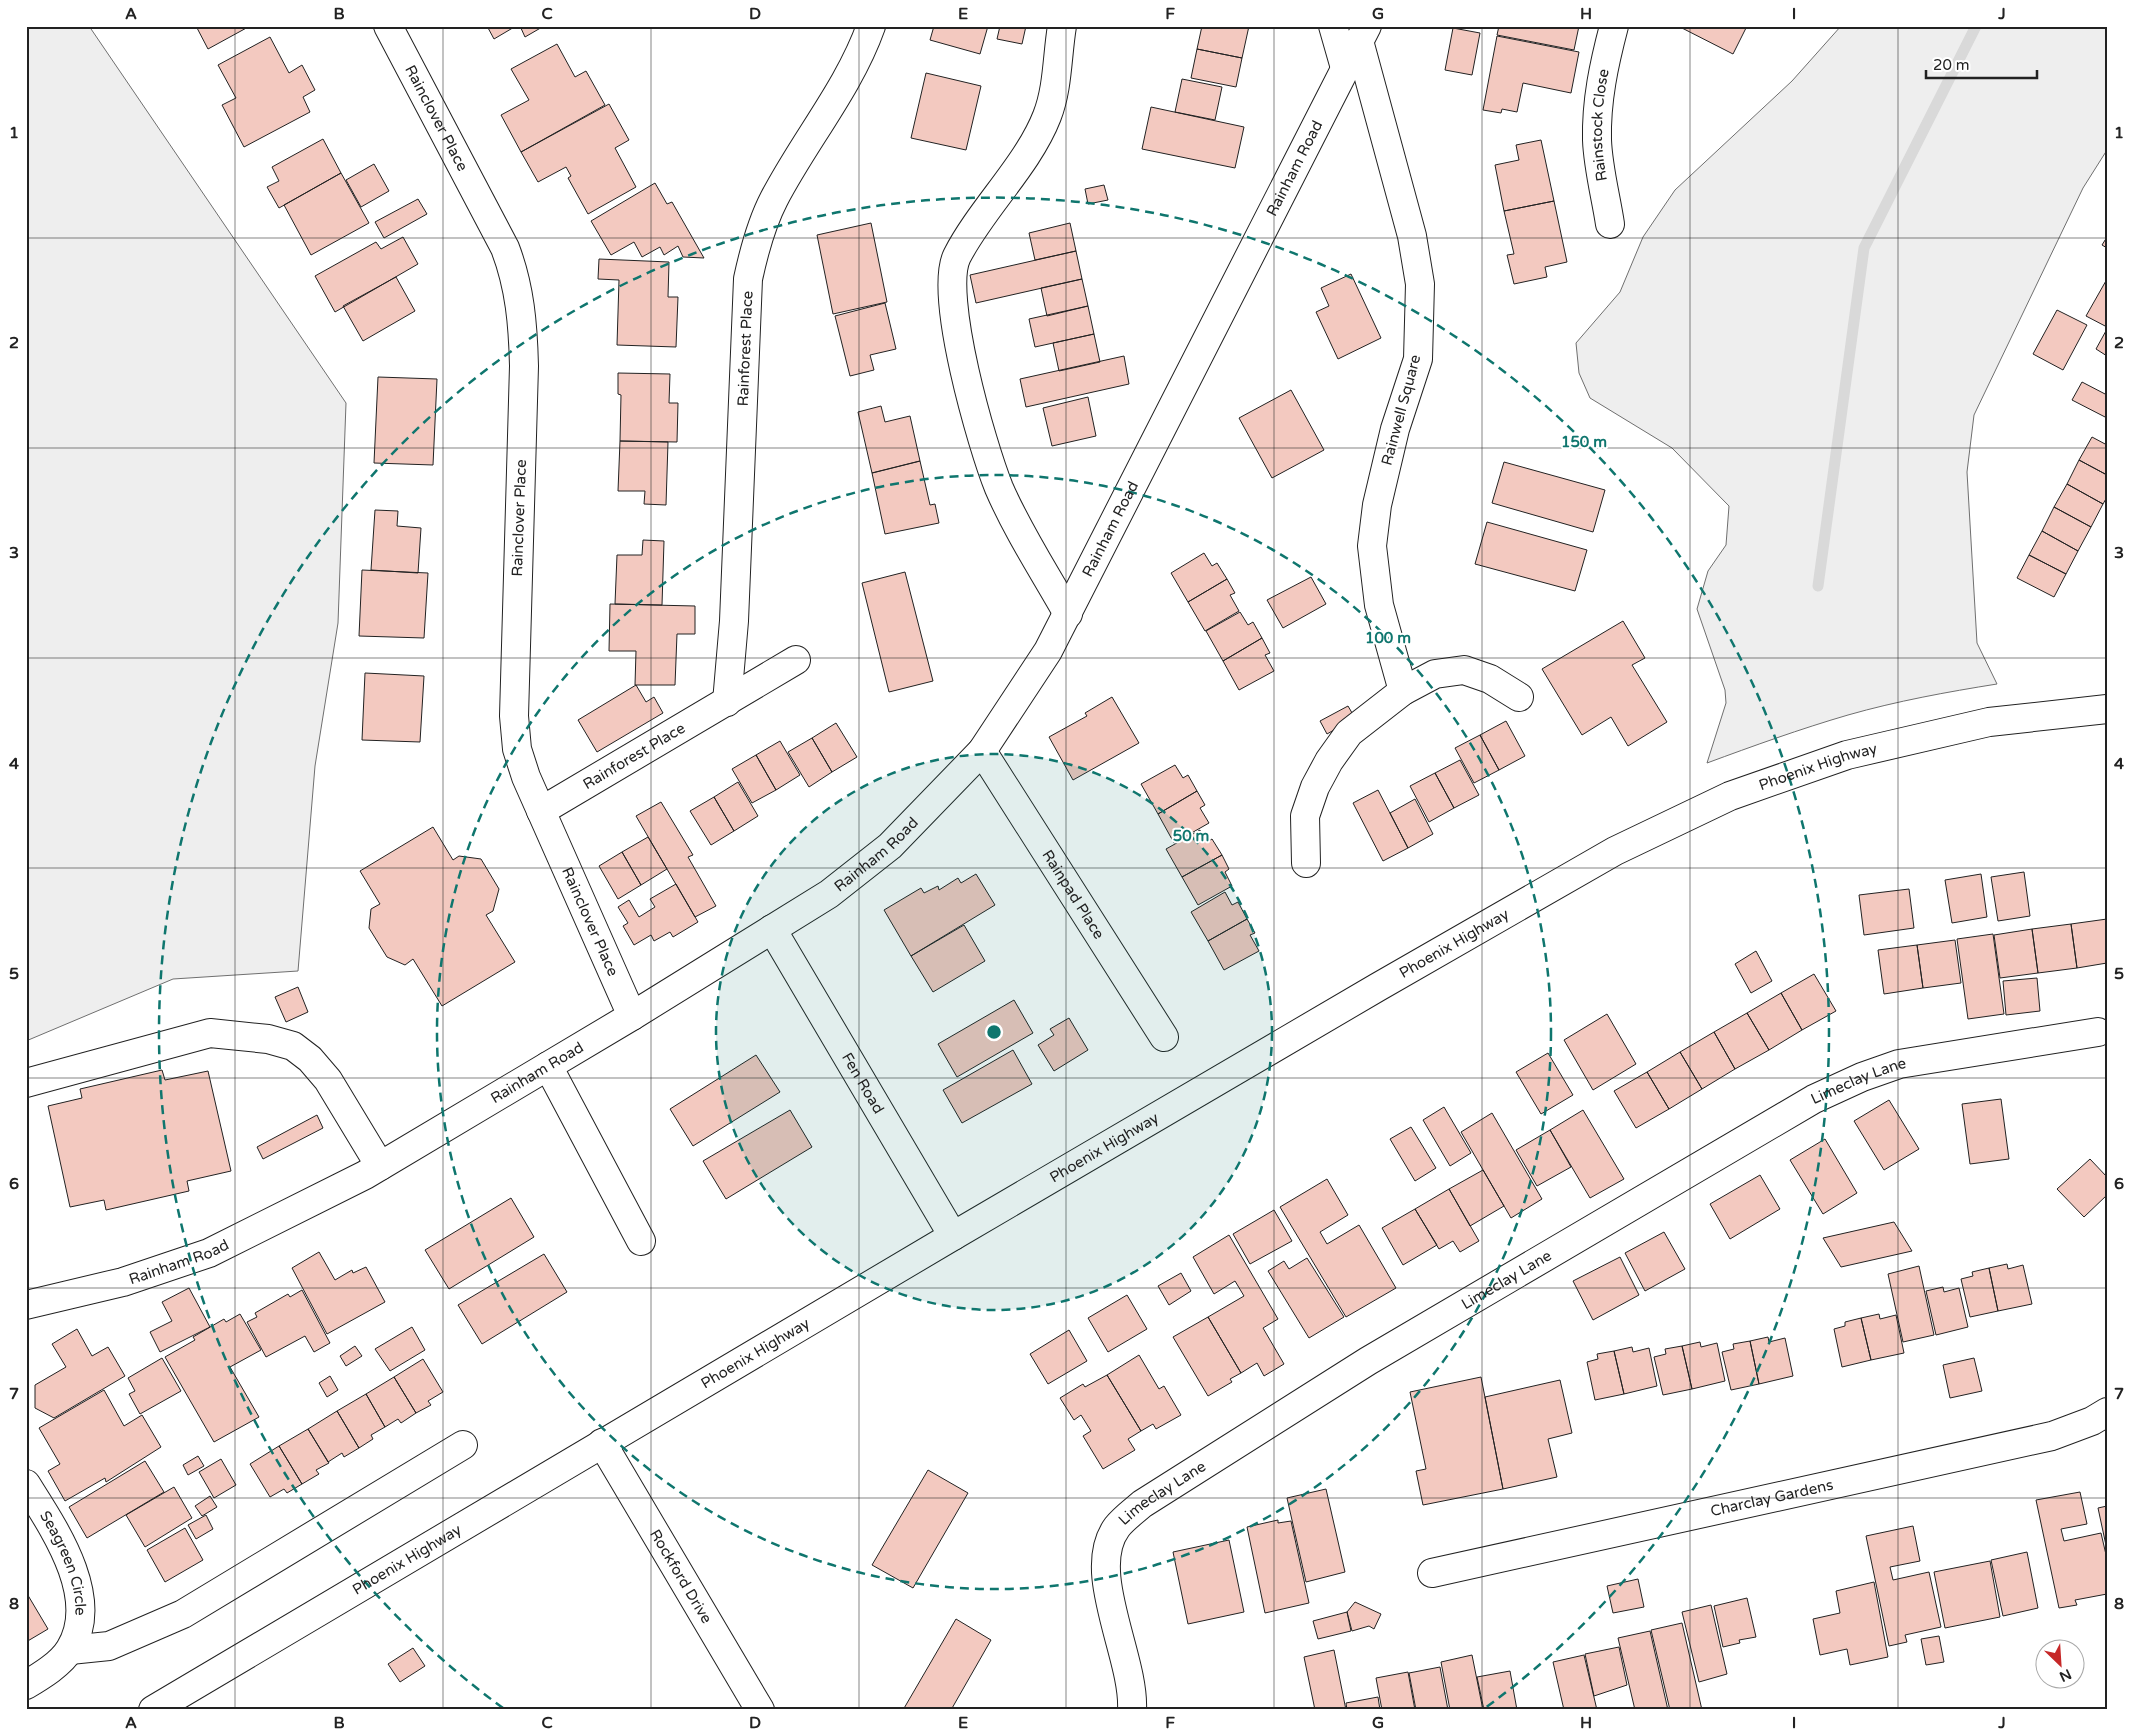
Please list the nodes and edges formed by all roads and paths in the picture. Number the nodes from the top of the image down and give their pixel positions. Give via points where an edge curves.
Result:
1 (388, 26) edge
2 (871, 26) edge
3 (1062, 26) edge
4 (1333, 26) edge
5 (1614, 26) edge
6 (1363, 34) edge
7 (1345, 68) junction
8 (1610, 224) dead end
9 (1068, 614) junction
10 (796, 660) dead end
11 (1403, 691) junction
12 (1519, 696) dead end
13 (727, 702) junction
14 (2107, 709) edge
15 (982, 751) junction
16 (541, 810) junction
17 (1306, 863) dead end
18 (772, 929) junction
19 (632, 1016) junction
20 (2098, 1032) dead end
21 (1164, 1037) dead end
22 (548, 1066) junction
23 (26, 1083) edge
24 (380, 1166) junction
25 (953, 1236) junction
26 (641, 1241) dead end
27 (26, 1305) edge
28 (2107, 1412) edge
29 (602, 1442) junction
30 (463, 1445) dead end
31 (26, 1484) edge
32 (1432, 1573) dead end
33 (70, 1650) junction
34 (26, 1685) edge
35 (153, 1710) edge
36 (760, 1710) edge
37 (1132, 1710) edge

1 - 16 street, Rainclover Place via 505,248 516,275 524,366 514,716 517,749
2 - 13 street, Rainforest Place via 860,57 773,201 756,243 748,279 734,612
3 - 9 street via 1054,90 1047,116 956,258 950,286 953,315 979,431 999,488
4 - 7 street
5 - 8 street, Rainstock Close via 1598,102 1597,142
6 - 7 street, Rainham Road
6 - 11 street, Rainwell Square via 1412,236 1420,284 1418,359 1395,430 1377,505 1372,546 1379,605
7 - 9 street, Rainham Road
9 - 15 street, Rainham Road via 1048,651
10 - 13 street, Rainforest Place
11 - 12 street via 1435,674 1464,670 1490,679
11 - 17 street via 1349,733 1329,761 1305,816
13 - 16 street, Rainforest Place
14 - 25 street, Phoenix Highway via 1989,722 1847,755 1730,796 1615,851
15 - 18 street, Rainham Road via 890,846 829,894
15 - 21 street, Rainpad Place
16 - 19 street, Rainclover Place
18 - 19 street, Rainham Road
18 - 25 street, Fen Road
19 - 22 street, Rainham Road
20 - 37 street, Limeclay Lane via 1899,1064 1814,1099 1368,1361 1142,1504 1117,1528 1106,1549 1104,1572 1128,1673
22 - 24 street, Rainham Road
22 - 26 street
23 - 24 street via 210,1032 268,1038 293,1046 310,1059 328,1080
24 - 27 street, Rainham Road via 209,1253 123,1282
25 - 29 street, Phoenix Highway
28 - 32 street, Charclay Gardens via 2052,1436
29 - 35 street, Phoenix Highway
29 - 36 street, Rockford Drive
30 - 33 street via 183,1614 108,1646
31 - 33 street, Seagreen Circle via 67,1553 80,1597 79,1628
33 - 34 street, Seagreen Circle via 45,1674

